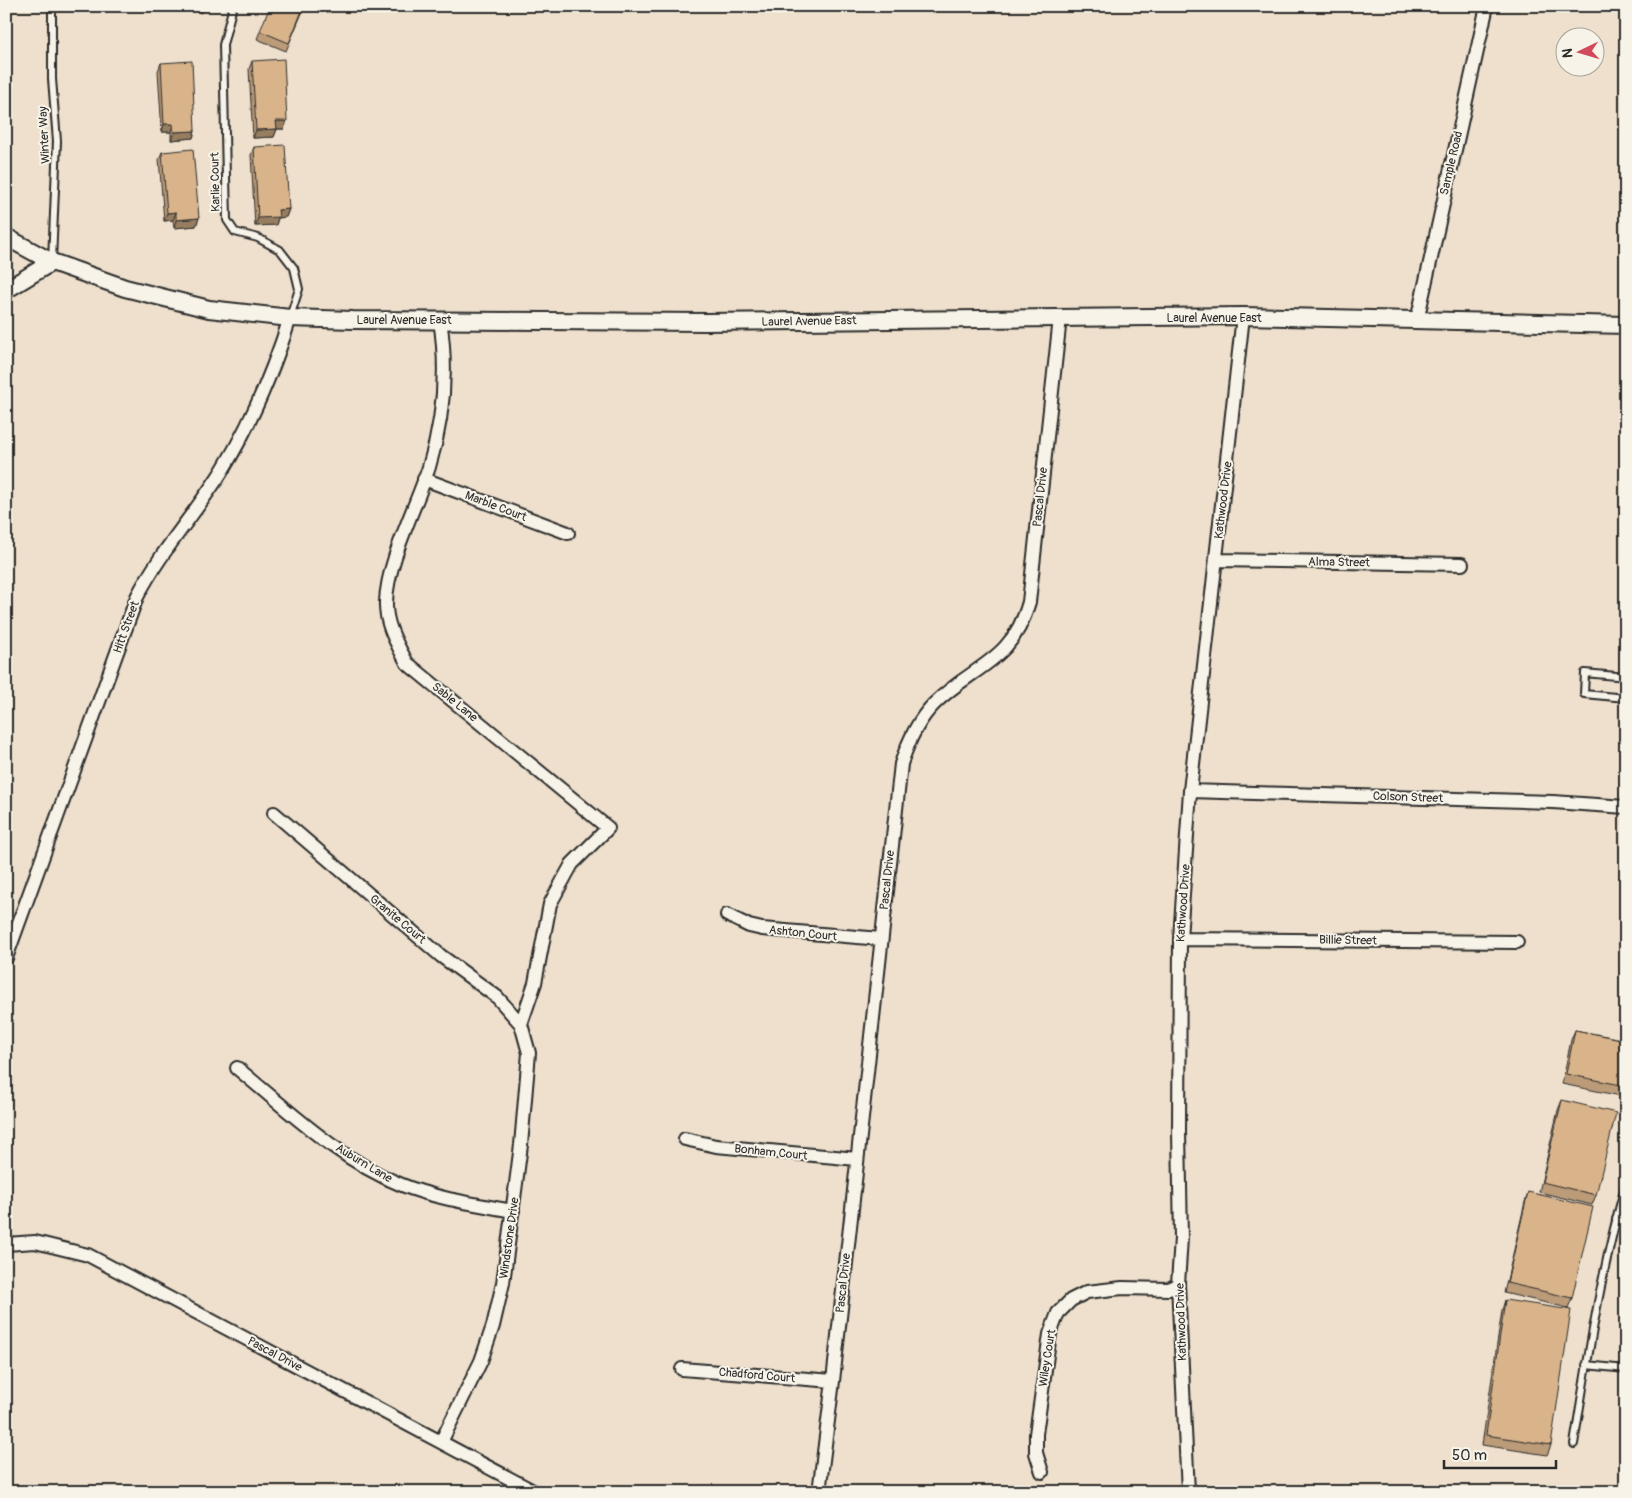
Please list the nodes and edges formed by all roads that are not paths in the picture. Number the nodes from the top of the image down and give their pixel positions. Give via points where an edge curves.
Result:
1 (52, 6) edge
2 (233, 6) edge
3 (1487, 6) edge
4 (6, 237) edge
5 (52, 262) junction
6 (6, 290) edge
7 (1243, 316) junction
8 (290, 318) junction
9 (1060, 318) junction
10 (440, 320) junction
11 (1417, 321) junction
12 (1626, 325) edge
13 (424, 479) junction
14 (568, 533) dead end
15 (1216, 560) junction
16 (1462, 564) dead end
17 (1626, 676) edge
18 (1626, 698) edge
19 (1190, 791) junction
20 (1626, 807) edge
21 (274, 813) dead end
22 (727, 915) dead end
23 (881, 939) junction
24 (1180, 939) junction
25 (1517, 942) dead end
26 (6, 958) edge
27 (521, 1024) junction
28 (237, 1068) dead end
29 (685, 1139) dead end
30 (857, 1159) junction
31 (1626, 1184) edge
32 (513, 1211) junction
33 (1616, 1218) junction
34 (1626, 1221) edge
35 (6, 1244) edge
36 (1178, 1284) junction
37 (1586, 1365) junction
38 (682, 1369) dead end
39 (1626, 1369) edge
40 (833, 1381) junction
41 (441, 1442) junction
42 (1574, 1444) dead end
43 (1042, 1472) dead end
44 (535, 1492) edge
45 (818, 1492) edge
46 (1188, 1492) edge

1 - 5 lane, Winter Way via 52,79 57,141
2 - 8 lane, Karlie Court via 223,45 227,220 235,232 258,238 280,250 294,268 299,289
3 - 11 street, Sample Road
4 - 5 street, Laurel Avenue East
5 - 6 street
5 - 8 street, Laurel Avenue East via 186,305
7 - 9 street, Laurel Avenue East
7 - 11 street, Laurel Avenue East
7 - 15 street, Kathwood Drive
8 - 10 street, Laurel Avenue East
8 - 26 street, Hitt Street via 257,403 221,472 151,570 136,597
9 - 10 street, Laurel Avenue East via 717,322
9 - 23 street, Pascal Drive via 1029,602 1024,620 1008,646 934,704 909,742 898,782
10 - 13 street, Sable Lane via 445,375 443,402
11 - 12 street, Laurel Avenue East
13 - 14 street, Marble Court
13 - 27 street, Sable Lane via 389,583 386,603 393,638 407,663 608,828 572,864 550,904 536,983
15 - 16 street, Alma Street
15 - 19 street, Kathwood Drive
17 - 18 lane via 1585,673 1584,694
19 - 20 street, Colson Street
19 - 24 street, Kathwood Drive
21 - 27 street, Granite Court via 441,956 497,997
22 - 23 street, Ashton Court via 762,929
23 - 30 street, Pascal Drive
24 - 25 street, Billie Street
24 - 36 street, Kathwood Drive via 1181,1238
27 - 32 street, Windstone Drive via 529,1053 528,1080
28 - 32 street, Auburn Lane via 302,1122 367,1168 401,1185 429,1194
29 - 30 street, Bonham Court via 716,1146
30 - 40 street, Pascal Drive
31 - 33 lane
32 - 41 street, Windstone Drive via 494,1326 481,1362
33 - 34 lane
33 - 37 lane
35 - 41 street, Pascal Drive via 35,1242 88,1255
36 - 43 street, Wiley Court via 1169,1289 1122,1288 1087,1292 1071,1300 1058,1313 1050,1334 1036,1434 1036,1453
36 - 46 street, Kathwood Drive
37 - 39 lane
37 - 42 lane
38 - 40 street, Chadford Court
40 - 45 street, Pascal Drive
41 - 44 street, Pascal Drive

